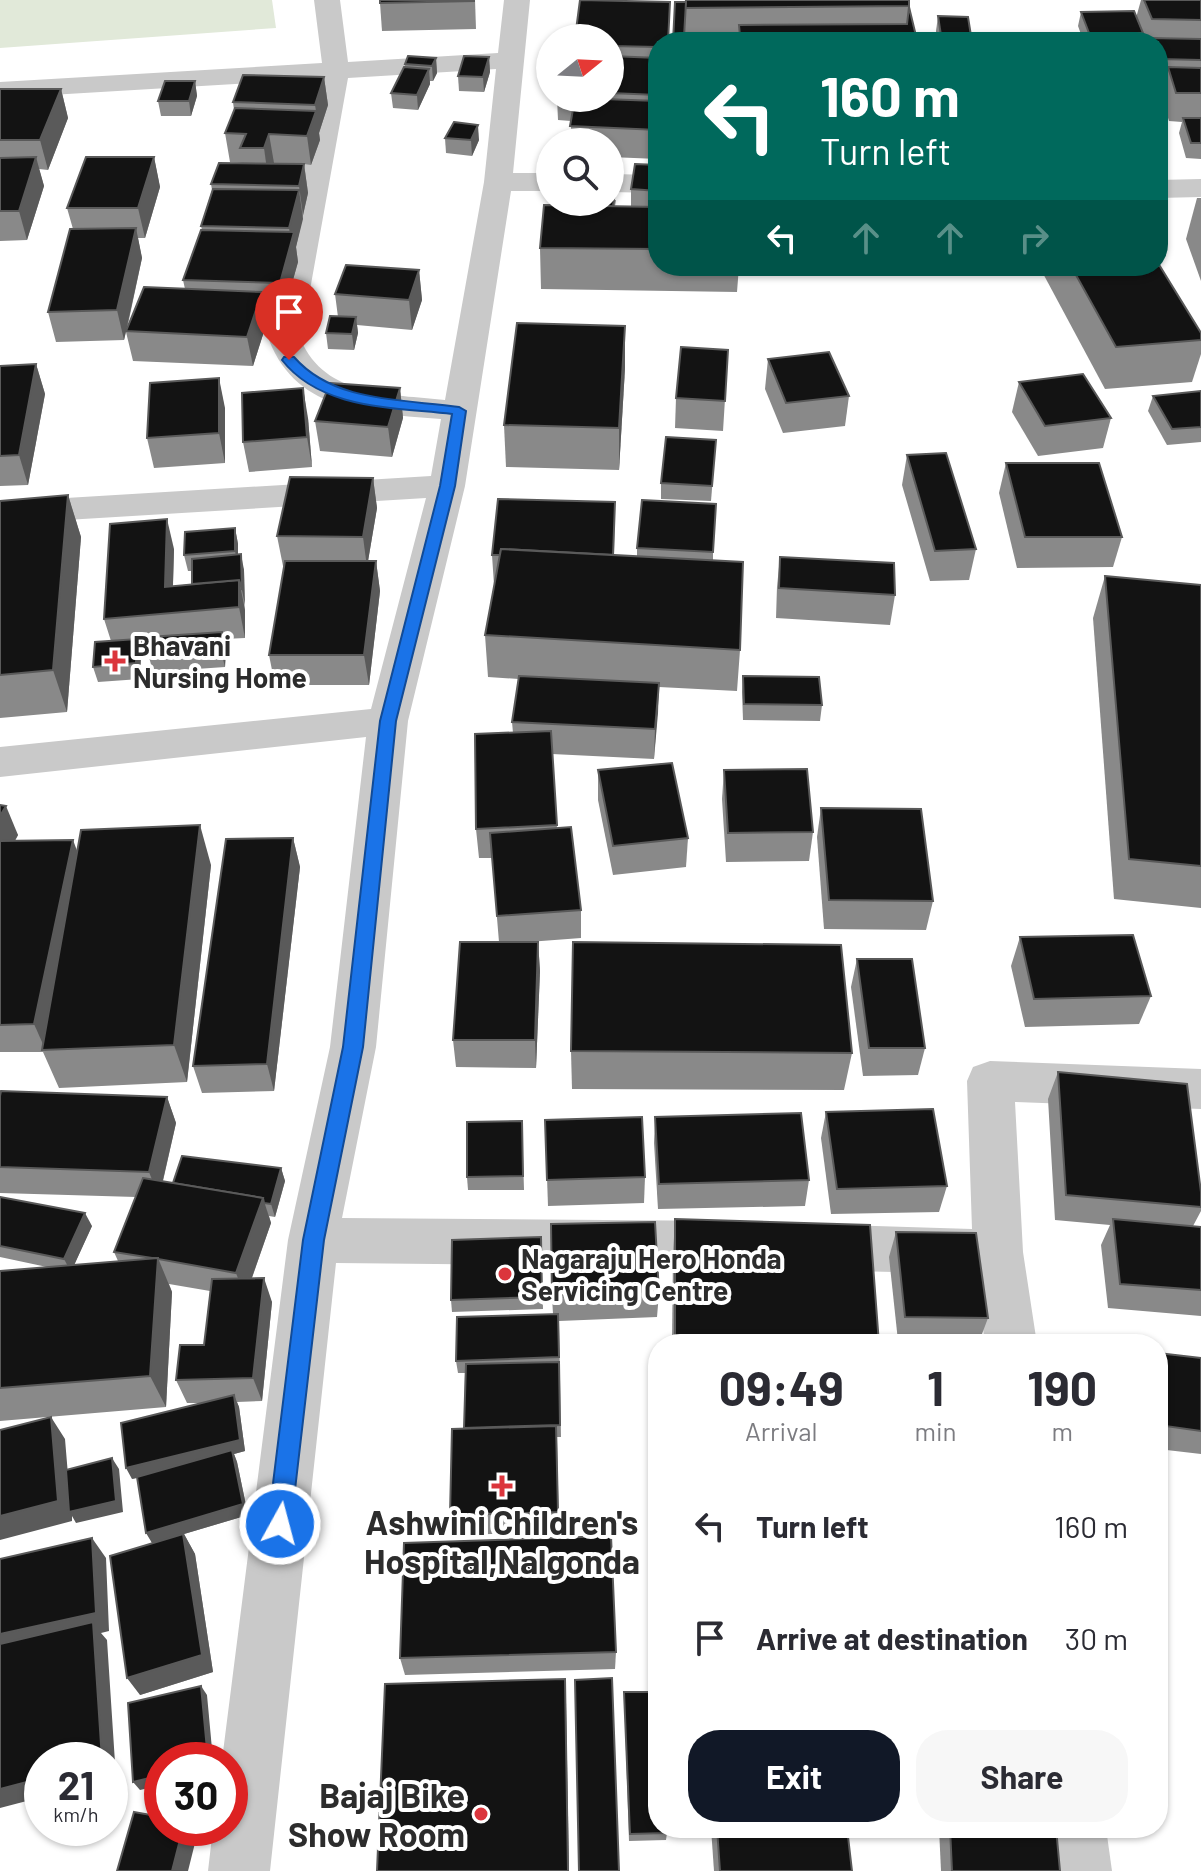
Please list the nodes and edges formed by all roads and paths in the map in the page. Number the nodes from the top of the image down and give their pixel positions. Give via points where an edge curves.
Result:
1 (327, 0) edge
2 (517, 0) edge
3 (512, 60) junction
4 (336, 71) junction
5 (0, 90) edge
6 (498, 182) junction
7 (536, 182) edge
8 (624, 183) edge
9 (648, 184) edge
10 (1201, 188) edge
11 (1168, 189) edge
12 (459, 411) junction
13 (447, 486) junction
14 (0, 513) edge
15 (388, 721) junction
16 (0, 762) edge
17 (1201, 1089) edge
18 (313, 1240) junction
19 (998, 1252) junction
20 (1010, 1334) edge
21 (1076, 1838) edge
22 (239, 1871) edge
23 (1081, 1871) edge

1 - 4 street
2 - 3 street
3 - 4 street
3 - 6 street
4 - 5 street
4 - 12 street via 285,340 289,360 322,388
6 - 7 street
6 - 12 street
8 - 9 street
10 - 11 street
12 - 13 street
13 - 14 street
13 - 15 street
15 - 16 street
15 - 18 street via 353,1047
17 - 19 street via 990,1081
18 - 19 street
18 - 22 street
19 - 20 street
21 - 23 street

